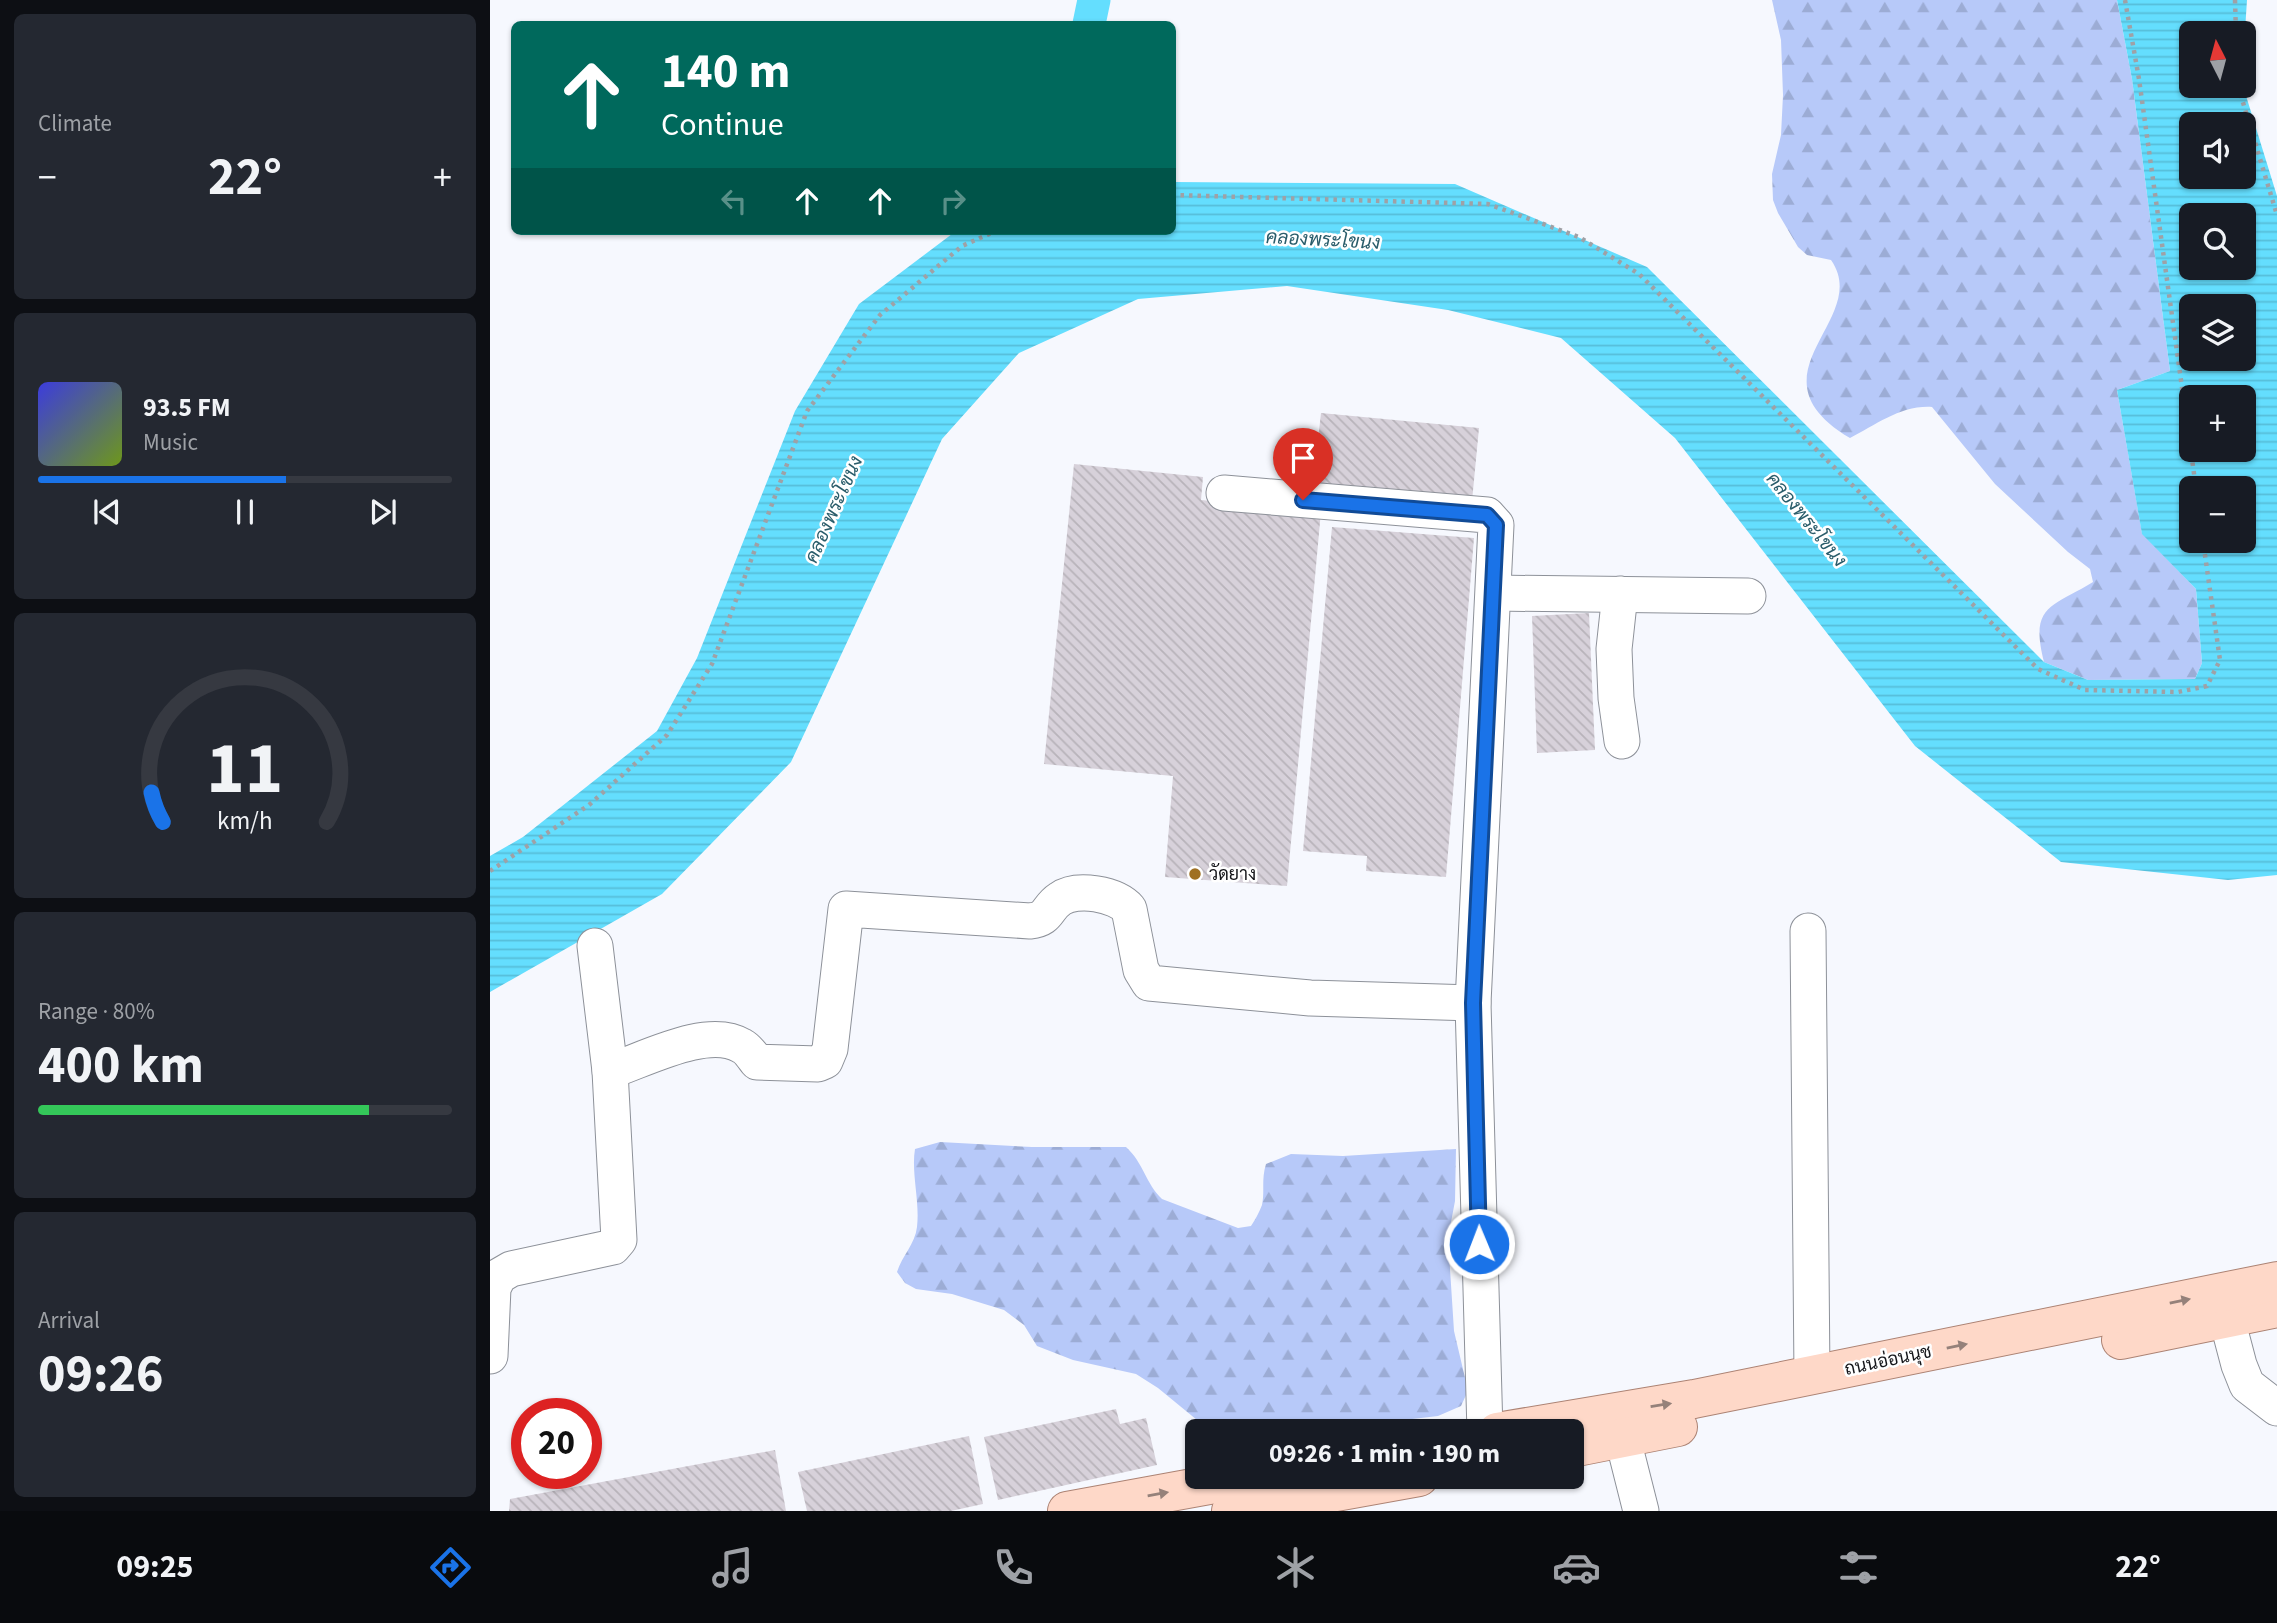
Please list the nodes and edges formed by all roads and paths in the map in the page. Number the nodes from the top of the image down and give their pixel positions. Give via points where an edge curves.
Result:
1 (2125, 0) edge
2 (2235, 0) edge
3 (2236, 21) edge
4 (2242, 98) edge
5 (1176, 195) edge
6 (2277, 215) edge
7 (987, 235) edge
8 (2194, 476) edge
9 (1224, 493) dead end
10 (2205, 553) edge
11 (1494, 593) junction
12 (1620, 594) junction
13 (1748, 596) dead end
14 (1622, 741) dead end
15 (490, 871) edge
16 (1808, 931) dead end
17 (595, 946) dead end
18 (1473, 1003) junction
19 (610, 1071) junction
20 (2277, 1281) edge
21 (2224, 1306) junction
22 (2277, 1308) edge
23 (490, 1356) edge
24 (1812, 1376) junction
25 (2277, 1408) edge
26 (1485, 1419) edge
27 (1620, 1425) junction
28 (1584, 1427) edge
29 (1584, 1442) edge
30 (1187, 1489) edge
31 (1339, 1489) edge
32 (1299, 1495) edge
33 (1067, 1511) edge
34 (1231, 1511) edge
35 (1641, 1511) edge

1 - 8 path
2 - 3 path
4 - 6 path
5 - 10 path via 1488,204 1579,237 1639,274 2038,669 2085,690 2178,692 2207,686 2220,660
7 - 15 path via 962,246 880,315 807,411 712,664 667,735 589,805
9 - 11 street via 1487,515 1497,531
11 - 12 street
11 - 18 street
12 - 13 street
12 - 14 street via 1614,649
16 - 24 street
17 - 19 street
18 - 19 street via 1310,998 1149,983 1141,970 1129,909 1104,895 1061,898 1044,918 1030,921 846,909 825,1061 757,1062 743,1046 706,1041 676,1045
18 - 26 street
19 - 23 street via 619,1240 613,1247 511,1269 499,1276 493,1288
20 - 21 main road, ถนนอ่อนนุช
21 - 22 main road, ถนนอ่อนนุช
24 -> 21 main road, ถนนอ่อนนุช
21 - 25 street via 2247,1385
21 - 27 main road, ถนนอ่อนนุช
27 -> 24 main road, ถนนอ่อนนุช via 1694,1399
27 - 28 main road, ถนนอ่อนนุช
27 - 29 main road, ถนนอ่อนนุช
27 - 35 street
33 -> 30 main road
31 - 32 main road
32 - 34 main road

